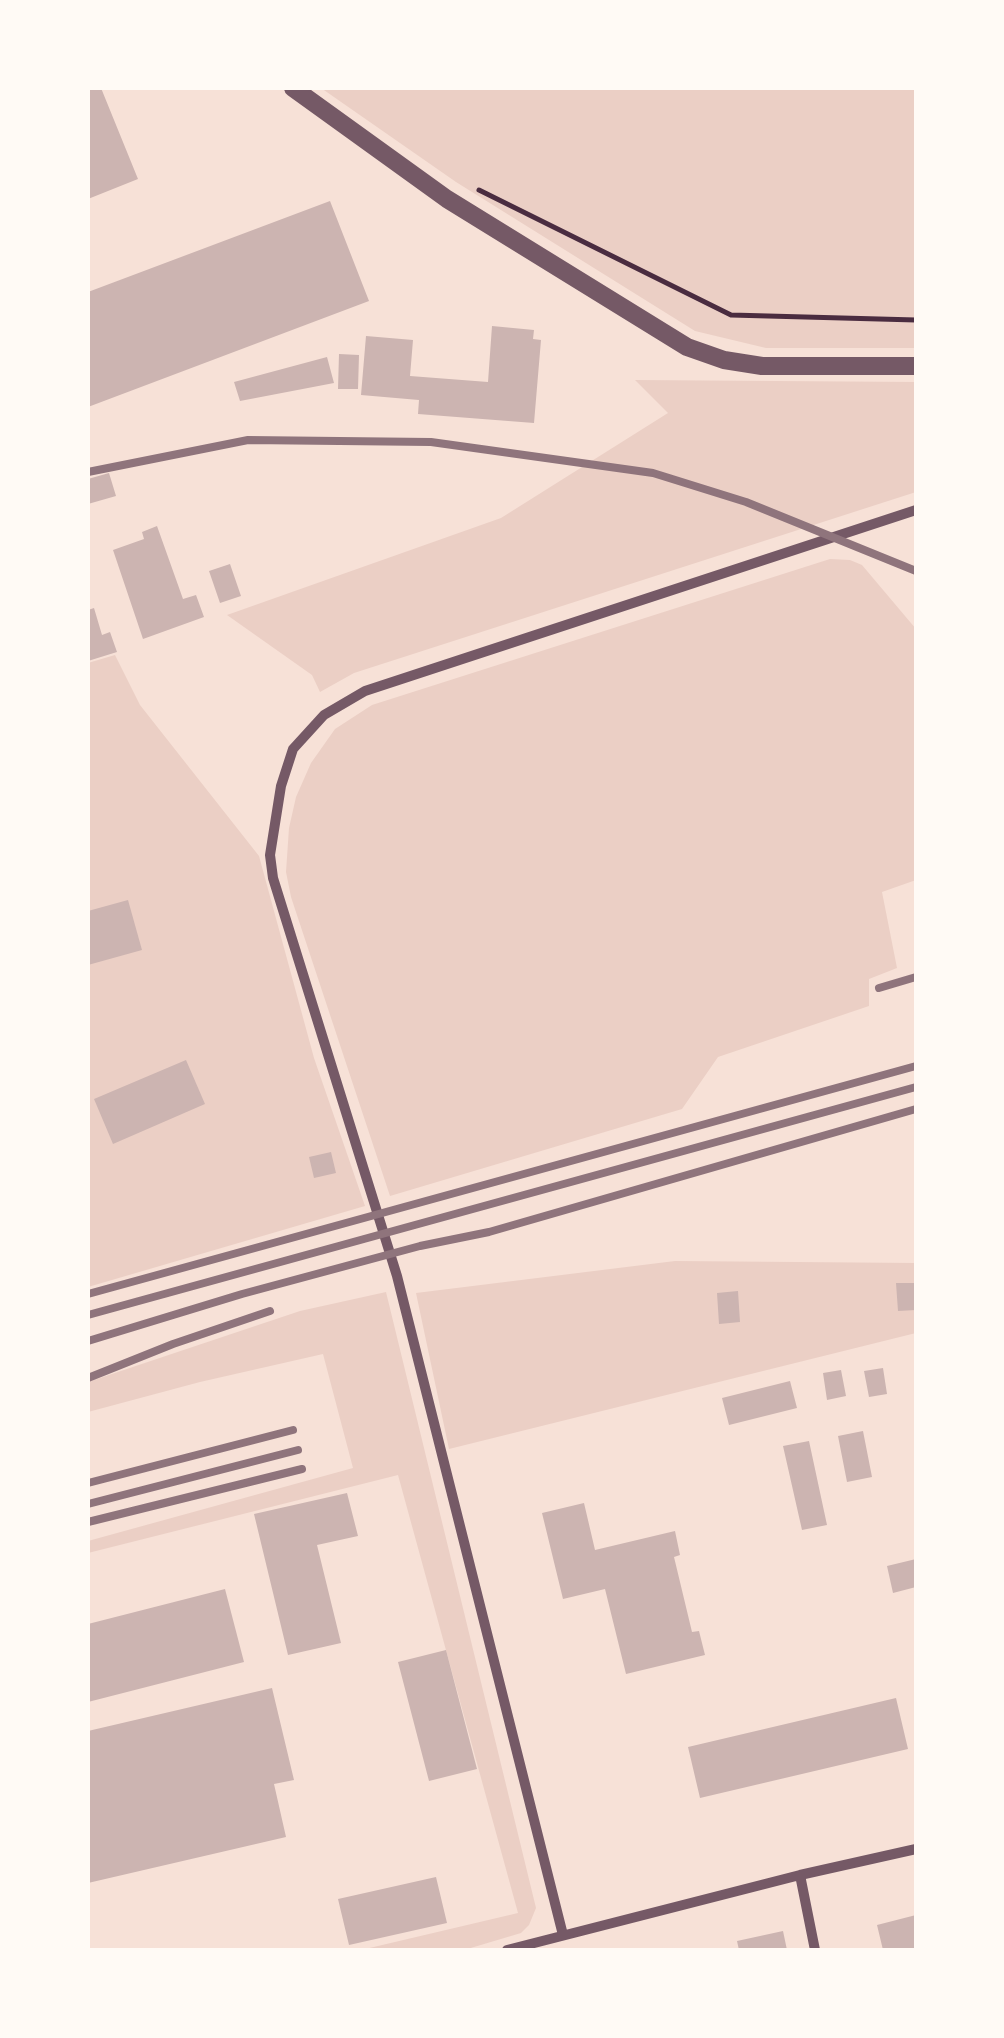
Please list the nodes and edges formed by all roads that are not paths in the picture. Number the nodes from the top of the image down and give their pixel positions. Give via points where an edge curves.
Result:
1 (294, 88) edge
2 (916, 366) edge
3 (916, 510) edge
4 (916, 1849) edge
5 (800, 1875) junction
6 (564, 1935) junction
7 (507, 1950) edge
8 (815, 1950) edge

1 - 2 street via 447,199 687,347 762,366
3 - 6 street via 364,691 324,715 293,749 281,786 273,878 396,1276
4 - 5 street
5 - 6 street
5 - 8 street
6 - 7 street

